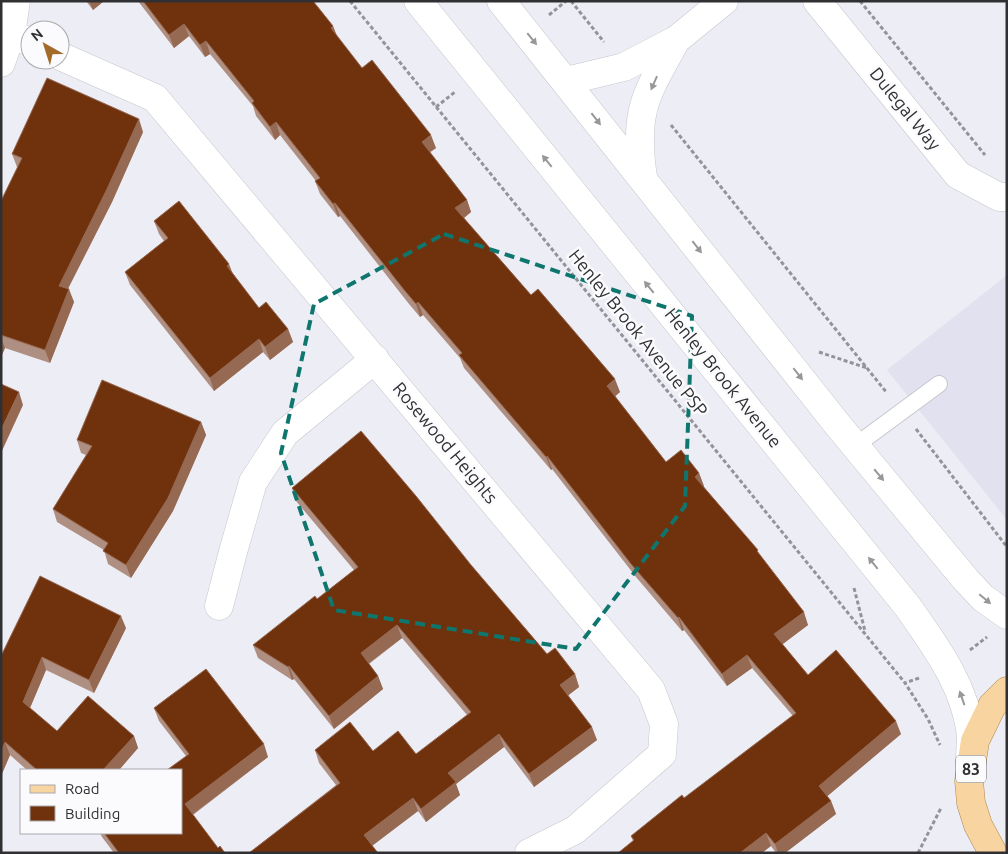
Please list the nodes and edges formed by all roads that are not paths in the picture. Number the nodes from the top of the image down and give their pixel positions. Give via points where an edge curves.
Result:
1 (16, 1) edge
2 (418, 1) edge
3 (501, 1) edge
4 (724, 1) edge
5 (817, 1) edge
6 (20, 38) edge
7 (676, 40) junction
8 (70, 60) edge
9 (1, 63) edge
10 (566, 81) junction
11 (642, 178) junction
12 (1007, 196) edge
13 (375, 359) junction
14 (939, 384) dead end
15 (856, 446) junction
16 (219, 606) dead end
17 (1007, 615) edge
18 (1007, 690) edge
19 (969, 781) junction
20 (978, 825) junction
21 (530, 853) edge
22 (967, 853) edge
23 (993, 853) edge

1 - 6 street
19 -> 2 street, Henley Brook Avenue via 971,735 963,700 949,667 908,607
3 -> 10 street
4 - 7 street
5 - 12 street, Dulegal Way via 958,175 999,197
6 - 9 street
7 - 10 street via 624,67
7 -> 11 street via 642,114 639,150
8 - 13 street, Rosewood Heights via 155,98
10 -> 11 street
11 -> 15 street
13 - 16 street via 285,433 253,482
13 - 21 street, Rosewood Heights via 651,690 664,724 662,754 575,830
14 - 15 lane
15 -> 17 street via 966,580 983,598
18 - 19 main road, 83 via 992,706 975,741
19 - 20 main road, 83
20 - 22 main road
20 - 23 main road, 83

